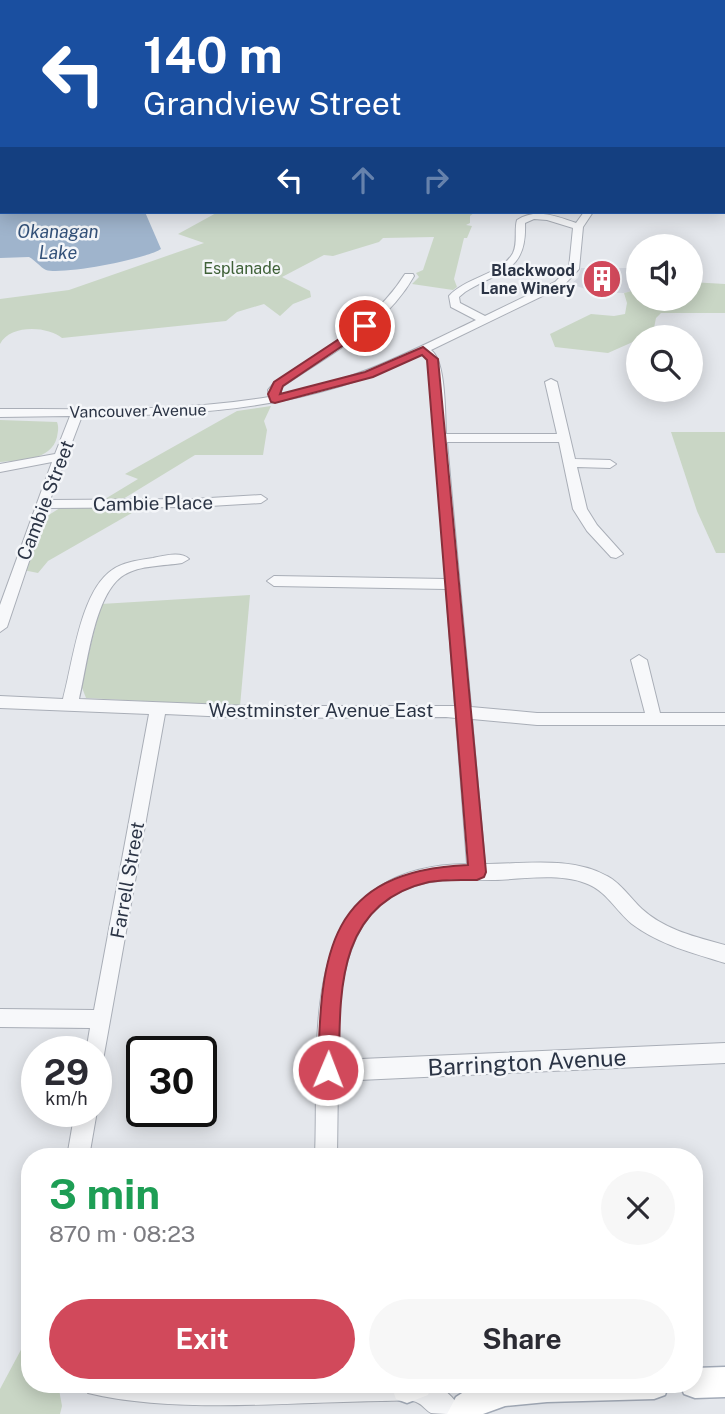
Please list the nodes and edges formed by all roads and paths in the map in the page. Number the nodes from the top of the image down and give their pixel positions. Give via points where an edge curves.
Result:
1 (532, 214) edge
2 (536, 214) edge
3 (588, 214) edge
4 (578, 227) junction
5 (410, 276) dead end
6 (485, 320) junction
7 (423, 350) junction
8 (551, 382) dead end
9 (275, 400) junction
10 (0, 413) edge
11 (78, 413) junction
12 (441, 438) junction
13 (563, 438) junction
14 (62, 456) junction
15 (569, 463) junction
16 (610, 464) dead end
17 (0, 468) edge
18 (261, 499) dead end
19 (45, 504) junction
20 (616, 554) dead end
21 (182, 559) dead end
22 (274, 581) dead end
23 (453, 584) junction
24 (0, 627) edge
25 (639, 660) dead end
26 (0, 702) edge
27 (70, 703) junction
28 (158, 707) junction
29 (463, 712) junction
30 (653, 719) junction
31 (725, 719) edge
32 (477, 872) junction
33 (725, 954) edge
34 (0, 1018) edge
35 (102, 1019) junction
36 (99, 1036) edge
37 (725, 1053) edge
38 (328, 1070) junction
39 (83, 1127) edge
40 (80, 1148) edge
41 (326, 1148) edge
42 (725, 1382) edge
43 (703, 1383) edge
44 (118, 1393) edge
45 (280, 1393) edge
46 (427, 1393) edge
47 (500, 1393) edge
48 (450, 1414) edge
49 (461, 1414) edge

1 - 6 street via 520,222 520,246 513,258 454,296 455,304
2 - 4 street
3 - 4 street
4 - 6 street, Vancouver Avenue via 571,273 548,290
5 - 9 street via 377,317 278,384
6 - 7 street, Vancouver Avenue
7 - 9 street, Vancouver Avenue via 369,374
7 - 12 street via 432,356 435,369
8 - 13 street
9 - 11 street, Vancouver Avenue via 200,410
10 - 11 street, Vancouver Avenue
11 - 14 street, Cambie Street
12 - 13 street
12 - 23 street
13 - 15 street
14 - 17 street
14 - 19 street, Cambie Street
15 - 16 street
15 - 20 street via 580,509
18 - 19 street, Cambie Place
19 - 24 street, Cambie Street
21 - 27 street via 127,568 110,578 96,604
22 - 23 street
23 - 29 street
25 - 30 street
26 - 27 street, Westminster Avenue East
27 - 28 street, Westminster Avenue East
28 - 29 street, Westminster Avenue East
28 - 35 street, Farrell Street
29 - 30 street, Westminster Avenue East via 537,719
29 - 32 street
30 - 31 street, Westminster Avenue East
32 - 33 street via 572,872 594,877 659,932
32 - 38 street via 431,874 401,883 374,899 355,920 335,964
34 - 35 street
35 - 36 street, Farrell Street
37 - 38 street, Barrington Avenue
38 - 41 street
39 - 40 street
42 - 43 main road
44 - 45 street via 150,1400 199,1401
46 - 48 street
47 - 49 main road via 478,1399

